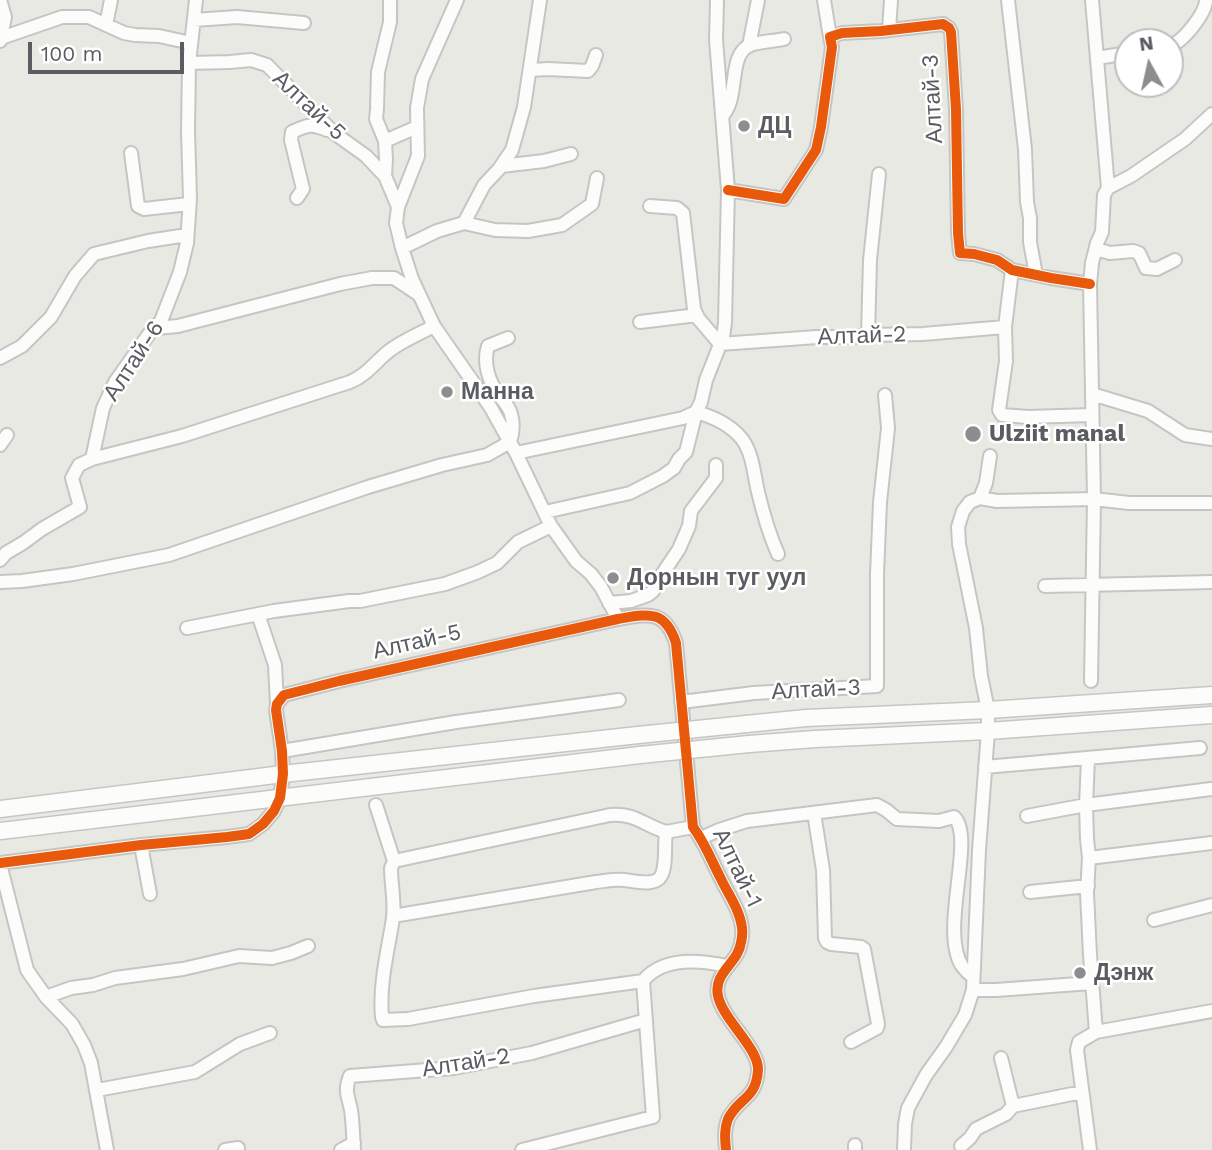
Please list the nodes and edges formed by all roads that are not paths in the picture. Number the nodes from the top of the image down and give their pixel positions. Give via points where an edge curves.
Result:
1 (1, 0) edge
2 (111, 0) edge
3 (196, 0) edge
4 (390, 0) edge
5 (457, 0) edge
6 (540, 0) edge
7 (718, 0) edge
8 (758, 0) edge
9 (824, 0) edge
10 (891, 0) edge
11 (1008, 0) edge
12 (1092, 0) edge
13 (1206, 0) edge
14 (194, 20) junction
15 (304, 23) dead end
16 (106, 25) junction
17 (889, 30) junction
18 (1184, 36) edge
19 (830, 37) junction
20 (0, 39) edge
21 (784, 39) dead end
22 (191, 43) junction
23 (749, 46) junction
24 (596, 55) dead end
25 (1114, 55) edge
26 (1097, 58) junction
27 (189, 63) junction
28 (530, 70) junction
29 (1212, 114) edge
30 (722, 116) junction
31 (417, 127) junction
32 (334, 133) junction
33 (385, 141) junction
34 (131, 153) dead end
35 (571, 154) dead end
36 (501, 166) junction
37 (879, 174) dead end
38 (385, 176) junction
39 (597, 178) dead end
40 (1108, 188) junction
41 (728, 190) junction
42 (296, 198) dead end
43 (189, 204) junction
44 (650, 206) dead end
45 (397, 207) junction
46 (464, 223) junction
47 (187, 235) junction
48 (402, 248) junction
49 (1096, 249) junction
50 (1175, 260) dead end
51 (1012, 270) junction
52 (1036, 275) junction
53 (1090, 284) junction
54 (419, 294) junction
55 (696, 315) junction
56 (640, 322) dead end
57 (434, 326) junction
58 (1005, 327) junction
59 (156, 328) junction
60 (868, 335) junction
61 (508, 338) dead end
62 (720, 344) junction
63 (0, 358) edge
64 (1092, 394) junction
65 (885, 395) dead end
66 (696, 412) junction
67 (1091, 415) junction
68 (1212, 439) edge
69 (513, 448) junction
70 (990, 456) dead end
71 (92, 459) junction
72 (716, 465) dead end
73 (980, 498) junction
74 (1094, 499) junction
75 (1212, 503) edge
76 (545, 512) junction
77 (551, 526) junction
78 (778, 554) dead end
79 (0, 560) edge
80 (0, 582) edge
81 (1212, 582) edge
82 (1045, 586) dead end
83 (1091, 586) junction
84 (609, 603) junction
85 (258, 614) junction
86 (618, 619) junction
87 (187, 628) dead end
88 (1091, 681) dead end
89 (1212, 695) edge
90 (619, 700) dead end
91 (681, 702) junction
92 (276, 704) junction
93 (988, 710) junction
94 (1212, 715) edge
95 (988, 731) junction
96 (1200, 748) dead end
97 (282, 751) junction
98 (1088, 759) junction
99 (985, 767) junction
100 (283, 774) junction
101 (1211, 789) edge
102 (280, 798) junction
103 (376, 805) dead end
104 (1086, 805) junction
105 (0, 809) edge
106 (814, 813) junction
107 (1027, 816) dead end
108 (0, 831) edge
109 (666, 832) junction
110 (697, 833) junction
111 (1212, 843) edge
112 (141, 845) junction
113 (1089, 858) junction
114 (394, 861) junction
115 (0, 863) edge
116 (1088, 886) junction
117 (1030, 892) dead end
118 (150, 894) dead end
119 (1212, 905) edge
120 (393, 916) junction
121 (1154, 920) dead end
122 (308, 946) dead end
123 (727, 966) junction
124 (643, 981) junction
125 (1092, 983) junction
126 (973, 984) junction
127 (46, 997) junction
128 (1212, 1011) edge
129 (646, 1020) junction
130 (1096, 1032) junction
131 (270, 1033) dead end
132 (851, 1042) dead end
133 (1001, 1058) dead end
134 (97, 1090) junction
135 (1082, 1092) junction
136 (1013, 1105) junction
137 (961, 1146) dead end
138 (354, 1147) edge
139 (107, 1150) edge
140 (341, 1150) edge
141 (523, 1150) edge
142 (726, 1150) edge
143 (904, 1150) edge
144 (1090, 1150) edge

1 - 20 street via 5,17
2 - 16 street
3 - 14 street, Алтай-6
4 - 33 street via 390,22 378,72 376,119
5 - 31 street, Алтай-5 via 422,79
6 - 28 street
7 - 30 street
8 - 23 street
9 - 19 street
10 - 17 street
11 - 52 street
12 - 26 street
13 - 18 street via 1203,13
14 - 15 street
14 - 22 street, Алтай-6
16 - 20 street via 89,17 62,17
16 - 22 street via 135,36
17 - 19 street, Алтай-3
17 - 51 street, Алтай-3 via 943,24 949,28 956,109 958,250 997,260
19 - 41 street via 816,150 790,192 784,200
21 - 23 street
22 - 27 street, Алтай-6
23 - 30 street via 738,59 732,100
24 - 28 street via 588,71
25 - 26 street
26 - 40 street
27 - 32 street, Алтай-5 via 251,60 267,65
27 - 43 street, Алтай-6
28 - 36 street via 512,149
29 - 40 street via 1185,139
30 - 41 street
31 - 33 street
31 - 45 street, Алтай-5 via 418,156
32 - 38 street, Алтай-5
32 - 42 street via 307,125 292,132 303,189
33 - 38 street
34 - 43 street via 138,206
35 - 36 street
36 - 46 street via 484,185
37 - 60 street
38 - 45 street, Алтай-5
39 - 46 street via 592,204 562,225 528,231
40 - 49 street
41 - 62 street via 725,323
43 - 47 street, Алтай-6
44 - 55 street via 677,208 683,213
45 - 48 street, Алтай-5
46 - 48 street
47 - 59 street, Алтай-6 via 180,272
47 - 63 street via 94,254 51,317 22,346
48 - 54 street, Алтай-5
49 - 50 street via 1139,253 1146,268 1157,270
49 - 53 street
51 - 52 street
51 - 58 street
52 - 53 street
53 - 64 street
54 - 57 street, Алтай-5
54 - 59 street via 394,278 372,278
55 - 56 street
55 - 62 street
57 - 69 street, Алтай-5
57 - 71 street via 392,349 364,376 350,382 183,436
58 - 60 street, Алтай-2
58 - 67 street via 1002,415
59 - 71 street, Алтай-6 via 115,382 103,408
60 - 62 street, Алтай-2
61 - 69 street via 488,345 486,362 497,393 511,411
62 - 66 street
64 - 67 street
64 - 68 street via 1148,411 1185,435
65 - 91 street, Алтай-3 via 888,428 879,514 877,686
66 - 69 street
66 - 76 street via 687,452 663,476 630,493
66 - 78 street via 715,417 742,439 749,451 769,536
67 - 74 street
69 - 76 street, Алтай-5
69 - 80 street via 368,487 169,555 73,574
70 - 73 street
71 - 79 street, Алтай-6 via 79,465 72,478 80,507
72 - 84 street via 716,478 691,511 679,549 653,591 631,601
73 - 74 street
73 - 93 street via 963,511 958,527
74 - 75 street
74 - 83 street
76 - 77 street, Алтай-5
77 - 84 street, Алтай-5
77 - 85 street via 518,542 497,563 445,584
81 - 83 street
82 - 83 street
83 - 88 street
84 - 86 street, Алтай-5
85 - 87 street
85 - 92 street via 275,665
86 - 91 street via 661,618 671,629
86 - 92 street, Алтай-5 via 339,681 284,695
89 - 93 main road
90 - 97 street
91 - 110 street, Алтай-1
92 - 97 street
93 - 95 street
93 - 100 main road, bridge via 806,718
94 - 95 main road
95 - 99 street
95 - 102 main road, bridge via 749,744
96 - 98 street
97 - 100 street
98 - 99 street
98 - 104 street
99 - 126 street
100 - 102 street
100 - 105 main road
101 - 104 street
102 - 108 main road
102 - 112 street via 274,811 249,834
103 - 114 street
104 - 107 street
104 - 113 street
106 - 110 street, Алтай-1
106 - 126 street, Алтай-1 via 877,805 897,819 954,817 959,821 956,953
106 - 132 street via 823,870 825,938 831,944 864,949 878,1024
109 - 110 street
109 - 114 street via 631,816 610,815
109 - 120 street via 663,868 657,881 596,882
110 - 123 street, Алтай-1 via 742,928 738,953
111 - 113 street
112 - 115 street
112 - 118 street
113 - 116 street
114 - 120 street
115 - 127 street via 27,970
116 - 117 street
116 - 125 street
119 - 121 street
120 - 124 street via 383,979 383,1020
122 - 127 street via 272,958 239,956 115,978
123 - 124 street via 703,961 663,965
123 - 142 street, Алтай-1 via 717,994 758,1067 755,1087 729,1118
124 - 129 street
125 - 126 street via 996,990
125 - 130 street
126 - 143 street via 965,1015 908,1108
127 - 134 street via 72,1024 84,1045
128 - 130 street
129 - 138 street, Алтай-2 via 480,1063 350,1076 346,1084
129 - 141 street via 653,1117
130 - 135 street via 1079,1042 1077,1050
131 - 134 street via 240,1044 195,1072
133 - 136 street
134 - 139 street
135 - 136 street
135 - 144 street
136 - 137 street via 1006,1114 976,1129
138 - 140 street, Алтай-2

